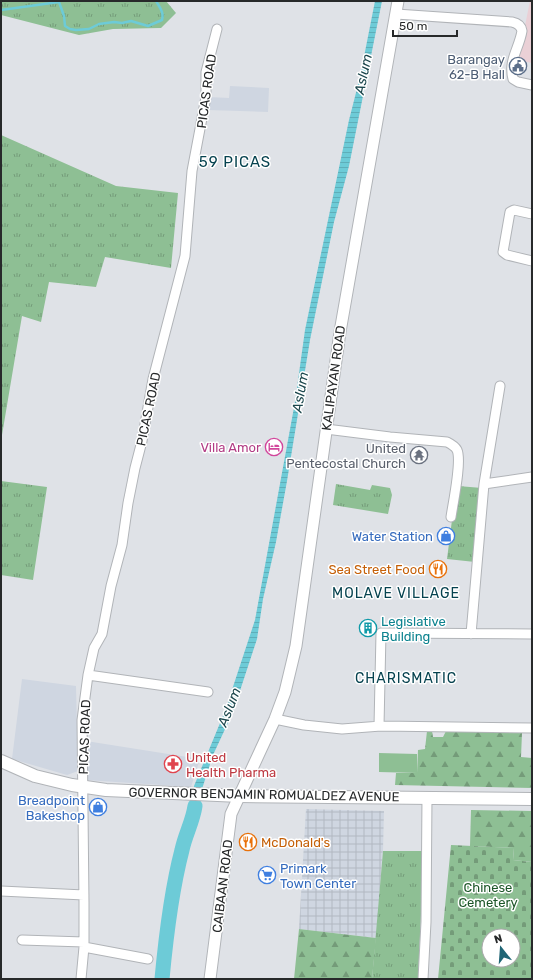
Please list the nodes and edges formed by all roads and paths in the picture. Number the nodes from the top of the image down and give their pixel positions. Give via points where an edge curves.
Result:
1 (398, 1) edge
2 (396, 14) junction
3 (216, 29) dead end
4 (532, 85) edge
5 (532, 214) edge
6 (532, 261) edge
7 (500, 386) dead end
8 (326, 429) junction
9 (532, 477) edge
10 (484, 484) junction
11 (451, 517) dead end
12 (471, 634) junction
13 (532, 634) edge
14 (88, 675) junction
15 (208, 692) dead end
16 (275, 719) junction
17 (379, 726) junction
18 (532, 728) edge
19 (1, 761) edge
20 (83, 787) junction
21 (240, 796) junction
22 (427, 797) junction
23 (532, 799) edge
24 (1, 891) edge
25 (84, 894) junction
26 (22, 940) dead end
27 (84, 944) junction
28 (148, 959) dead end
29 (80, 979) edge
30 (210, 979) edge
31 (423, 979) edge

1 - 2 street, KALIPAYAN ROAD
2 - 4 street via 518,24 522,31 511,66 512,73 518,82
2 - 8 street, KALIPAYAN ROAD via 340,332
3 - 14 street, PICAS ROAD via 206,72 206,97 192,171 185,256 153,379 122,545 102,634 94,648
5 - 6 street via 514,210 510,212 503,250 507,255
7 - 10 street
8 - 11 street via 452,444 457,450 458,469
8 - 16 street, KALIPAYAN ROAD via 296,646 285,692
9 - 10 street
10 - 12 street
12 - 13 street
12 - 17 street via 381,633
14 - 15 street
14 - 20 street, PICAS ROAD via 82,720
16 - 17 street via 342,729
16 - 21 street, KALIPAYAN ROAD
17 - 18 street
19 - 20 main road, GOVERNOR BENJAMIN ROMUALDEZ AVENUE via 35,776
20 - 21 main road, GOVERNOR BENJAMIN ROMUALDEZ AVENUE
20 - 25 street, PICAS ROAD
21 - 22 main road, GOVERNOR BENJAMIN ROMUALDEZ AVENUE
21 - 30 street, CAIBAAN ROAD via 231,814
22 - 23 main road, GOVERNOR BENJAMIN ROMUALDEZ AVENUE
22 - 31 street
24 - 25 street
25 - 27 street, PICAS ROAD
26 - 27 street
27 - 28 street
27 - 29 street, PICAS ROAD

